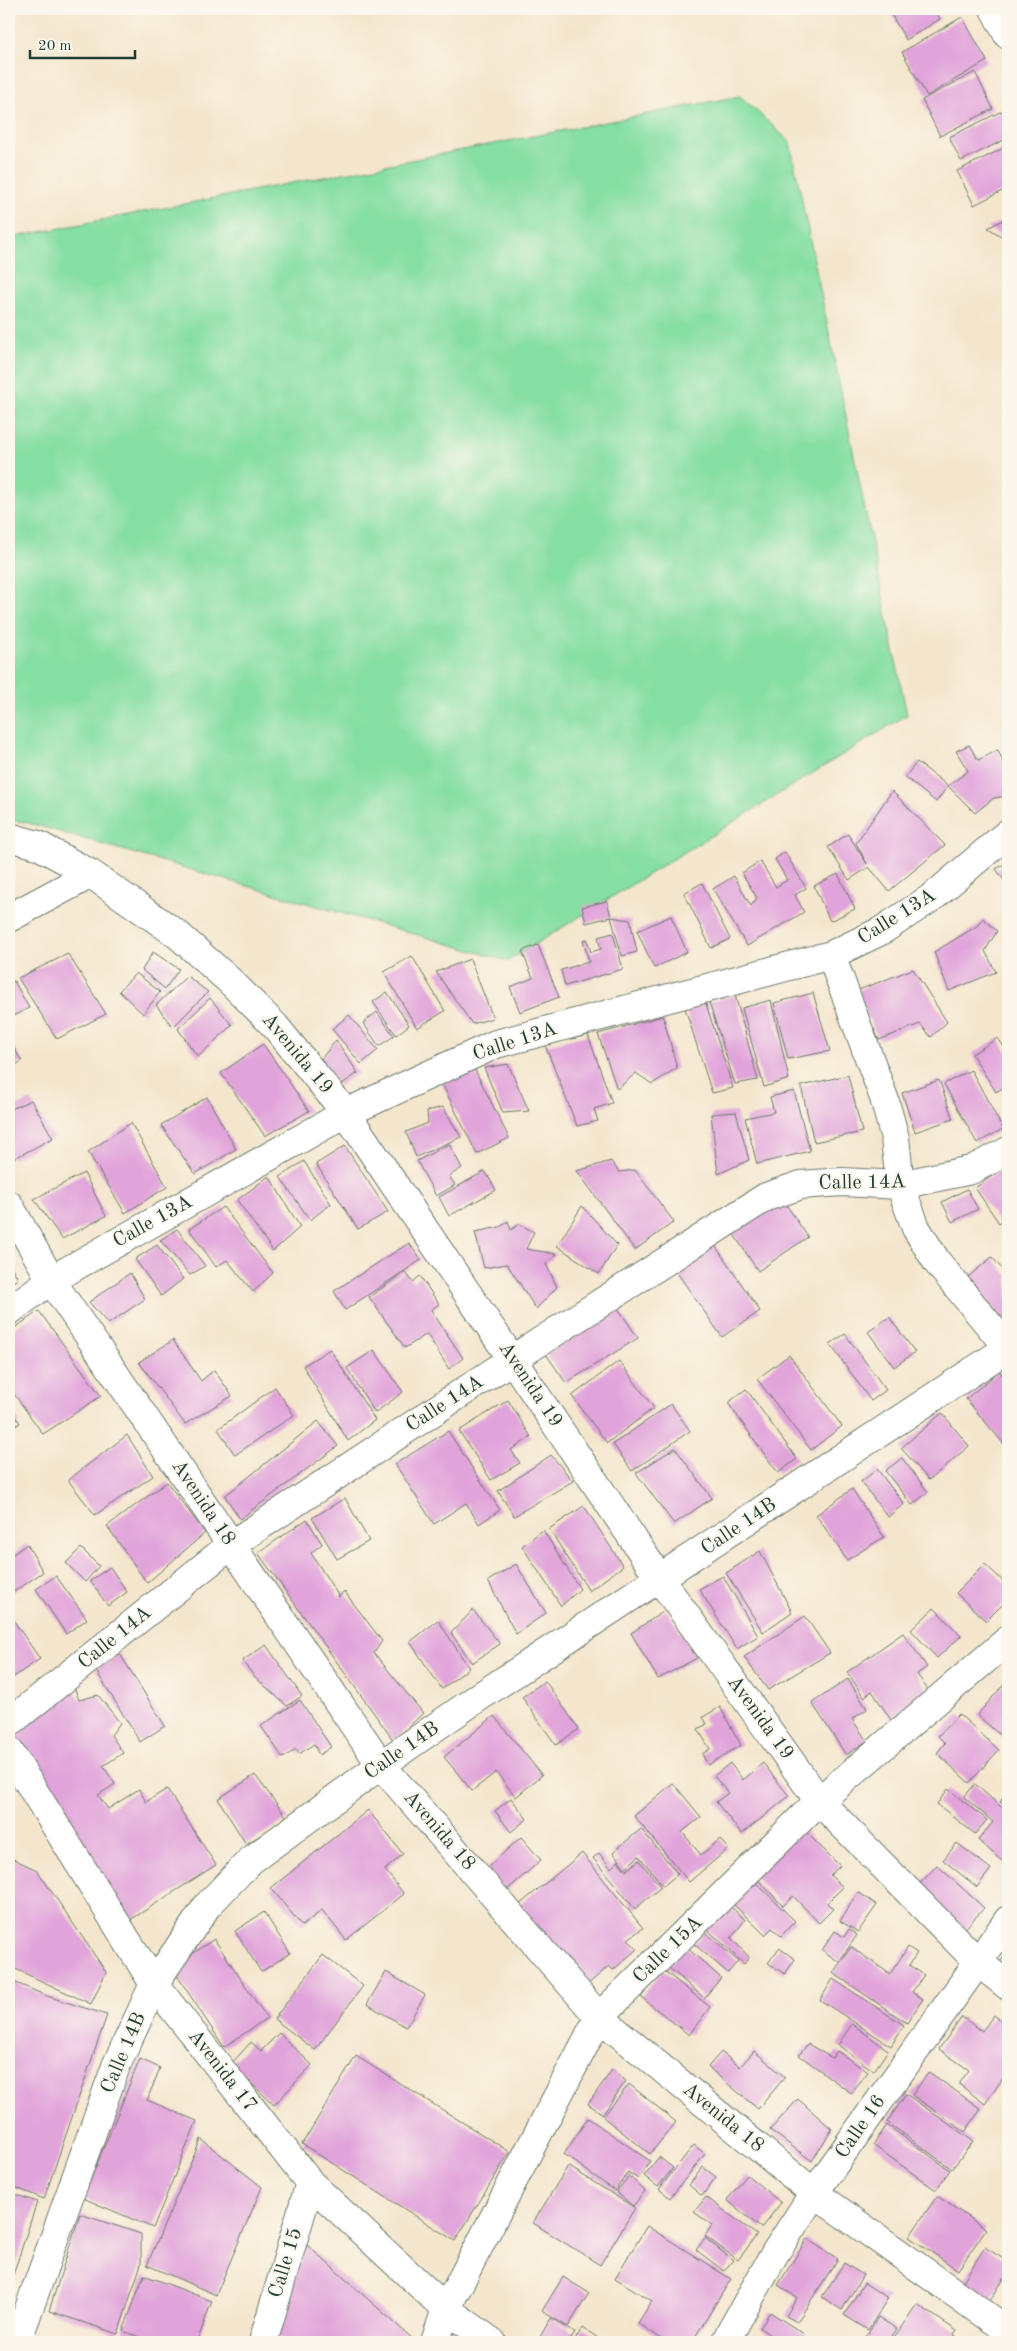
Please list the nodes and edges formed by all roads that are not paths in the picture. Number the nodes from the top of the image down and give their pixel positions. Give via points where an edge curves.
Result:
1 (994, 9) edge
2 (1008, 35) edge
3 (1008, 833) edge
4 (9, 837) edge
5 (92, 874) junction
6 (9, 918) edge
7 (831, 954) junction
8 (346, 1113) junction
9 (1008, 1152) edge
10 (900, 1185) junction
11 (9, 1205) edge
12 (51, 1280) junction
13 (9, 1311) edge
14 (1008, 1348) edge
15 (513, 1359) junction
16 (231, 1544) junction
17 (660, 1579) junction
18 (1008, 1640) edge
19 (9, 1723) edge
20 (9, 1751) edge
21 (381, 1765) junction
22 (819, 1801) junction
23 (1008, 1920) edge
24 (978, 1962) junction
25 (154, 1984) junction
26 (1008, 1986) edge
27 (599, 2017) junction
28 (310, 2183) junction
29 (814, 2193) junction
30 (446, 2309) junction
31 (1008, 2331) edge
32 (17, 2342) edge
33 (263, 2342) edge
34 (434, 2342) edge
35 (492, 2342) edge
36 (725, 2342) edge

1 - 2 street
3 - 7 street, Calle 13A via 934,896 881,931
4 - 5 street, Avenida 19 via 38,845
5 - 6 street
5 - 8 street, Avenida 19 via 177,934 231,982 275,1026
7 - 8 street, Calle 13A via 496,1044
7 - 10 street via 884,1098 895,1138
8 - 12 street, Calle 13A
8 - 15 street, Avenida 19
9 - 10 street, Calle 14A via 971,1170
10 - 14 street via 916,1228 937,1262
10 - 15 street, Calle 14A via 842,1182 801,1185 766,1197
11 - 12 street, Avenida 18
12 - 13 street, Calle 13A
12 - 16 street, Avenida 18
14 - 17 street, Calle 14B
15 - 16 street, Calle 14A
15 - 17 street, Avenida 19
16 - 19 street, Calle 14A
16 - 21 street, Avenida 18
17 - 21 street, Calle 14B via 479,1696
17 - 22 street, Avenida 19
18 - 22 street, Calle 15A
20 - 25 street, Avenida 17
21 - 25 street, Calle 14B via 250,1861 207,1906
21 - 27 street, Avenida 18
22 - 24 street, Avenida 19
22 - 27 street, Calle 15A
23 - 24 street, Calle 16
24 - 26 street, Avenida 19
24 - 29 street, Calle 16
25 - 28 street, Avenida 17
25 - 32 street, Calle 14B via 116,2066
27 - 29 street, Avenida 18
27 - 30 street, Calle 15A
28 - 30 street, Avenida 17
28 - 33 street, Calle 15
29 - 31 street, Avenida 18
29 - 36 street, Calle 16 via 775,2253
30 - 34 street, Calle 15A
30 - 35 street, Avenida 17

